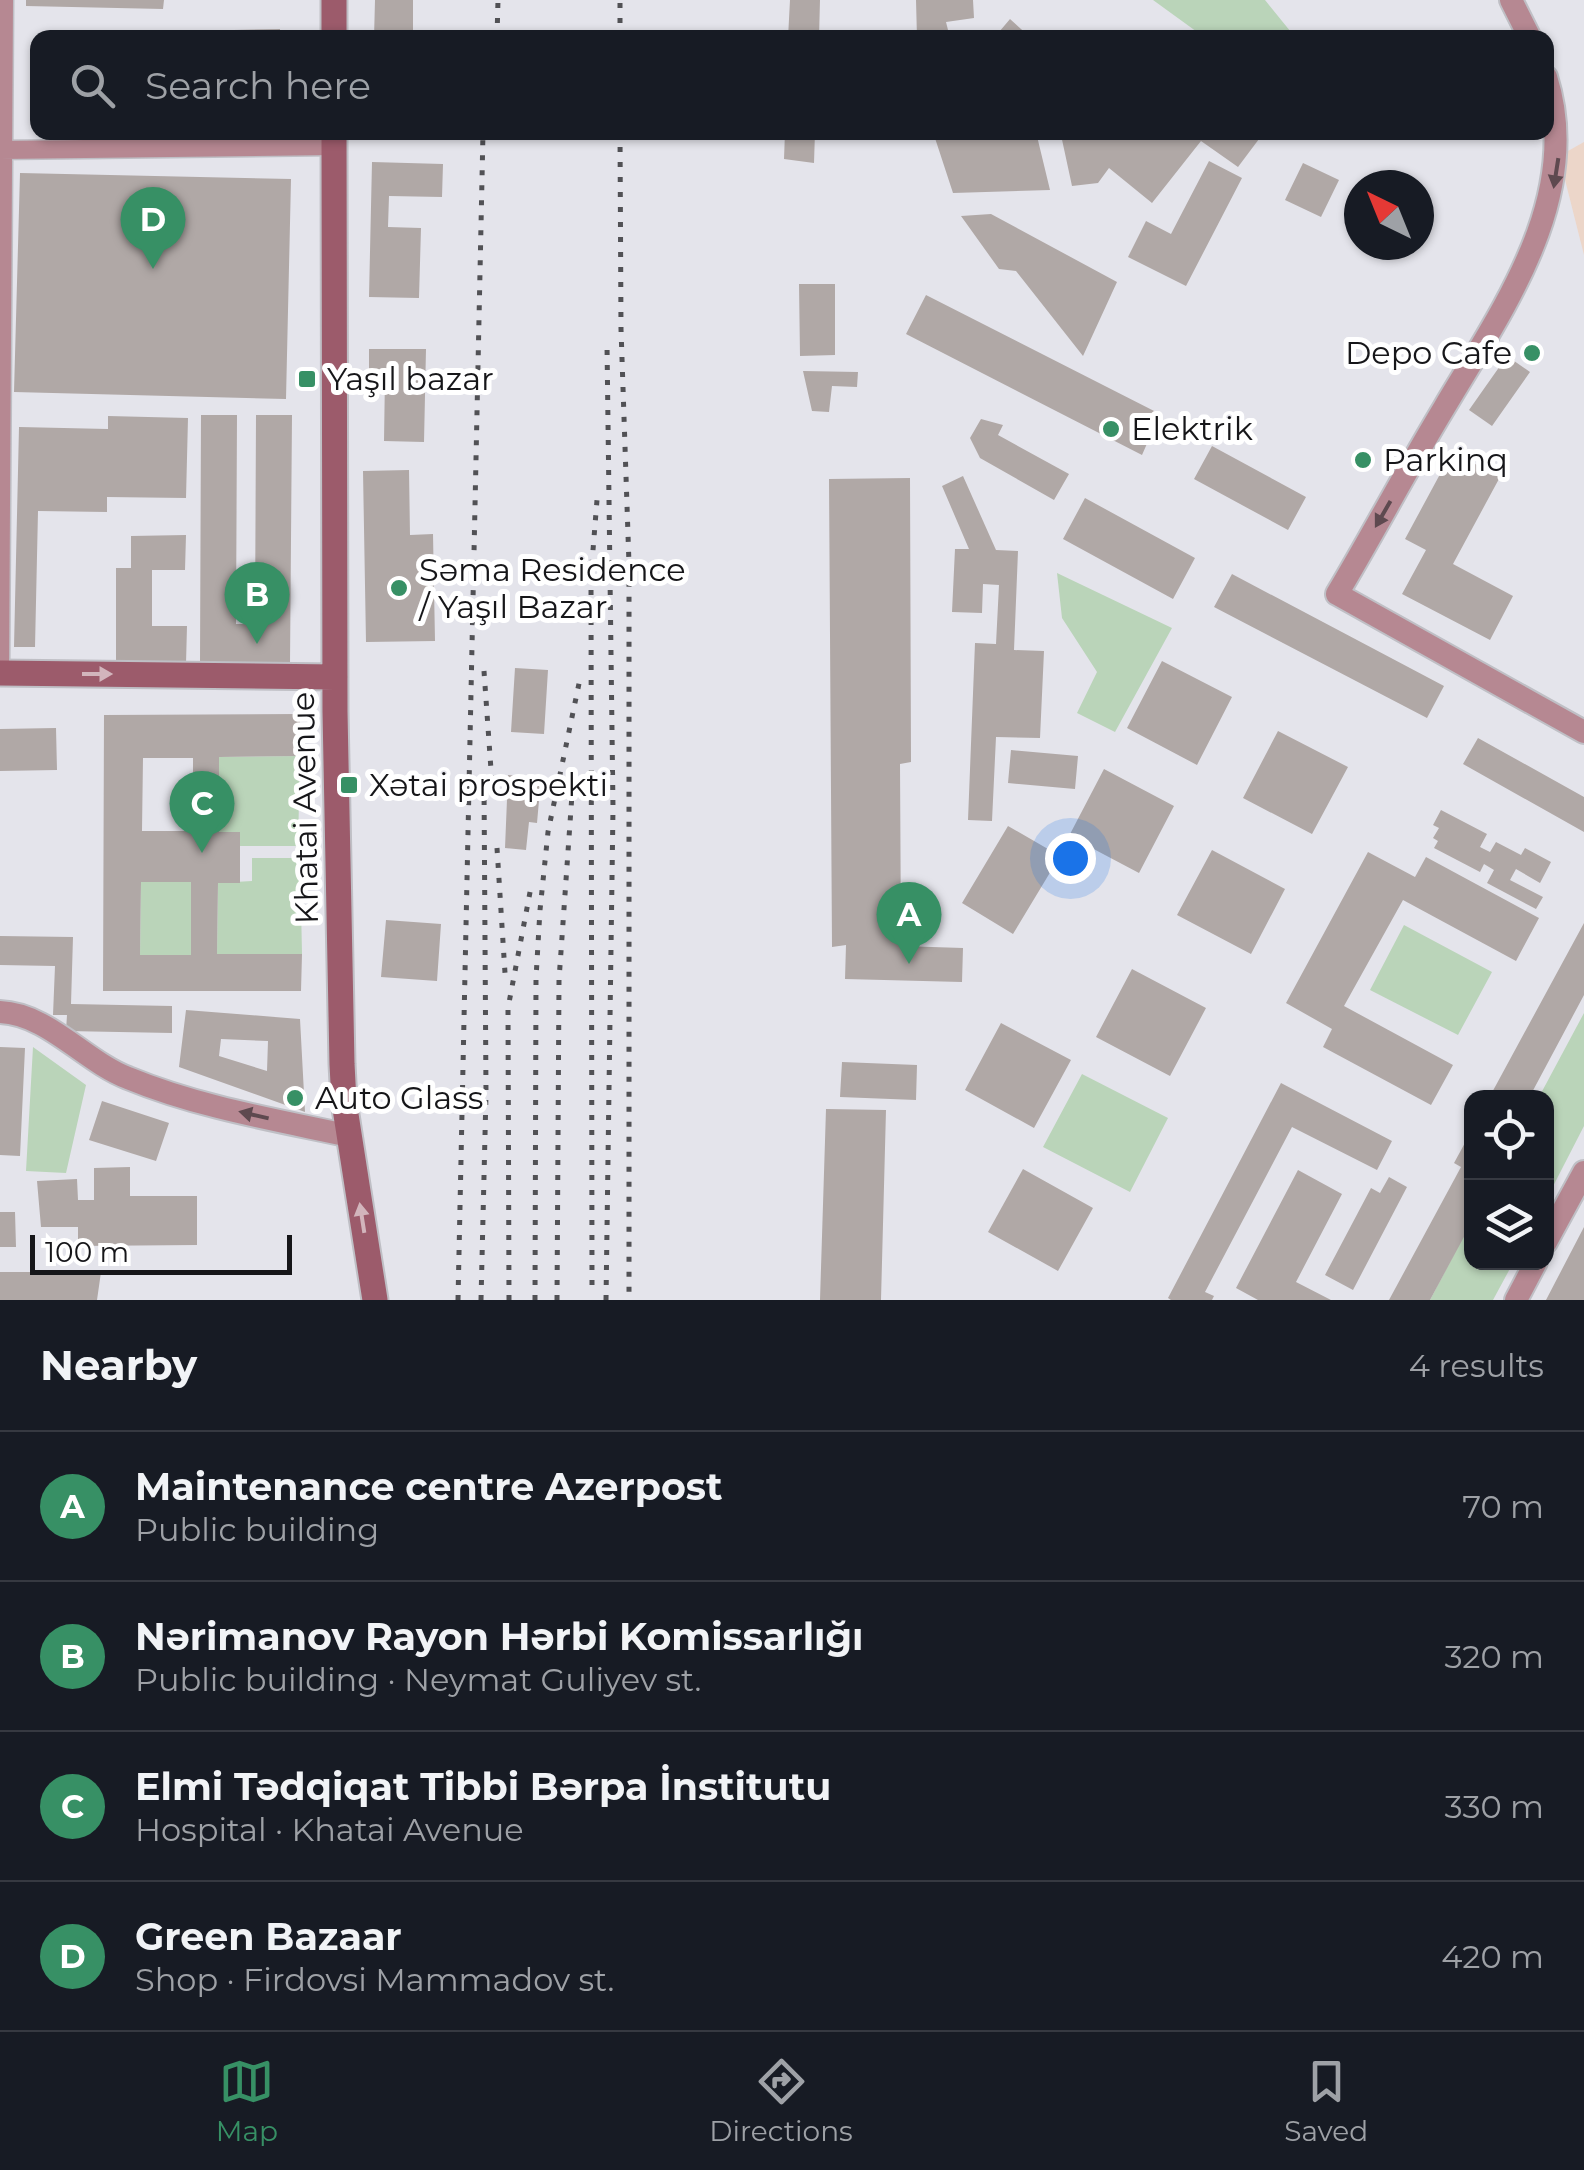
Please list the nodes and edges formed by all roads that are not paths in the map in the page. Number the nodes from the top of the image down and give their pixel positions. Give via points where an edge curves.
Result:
1 (4, 0) edge
2 (334, 0) edge
3 (1512, 0) edge
4 (334, 30) edge
5 (1526, 30) edge
6 (1554, 99) edge
7 (304, 140) edge
8 (334, 140) edge
9 (1, 150) edge
10 (0, 672) edge
11 (335, 677) junction
12 (1584, 732) edge
13 (0, 1012) edge
14 (350, 1136) junction
15 (1584, 1172) edge
16 (1554, 1227) edge
17 (1532, 1270) edge
18 (375, 1300) edge
19 (1516, 1300) edge

1 - 9 street
2 - 4 main road
3 - 5 street
6 -> 12 street via 1558,174 1534,247 1337,594
7 - 9 street
8 - 11 main road, Khatai Avenue
9 - 10 street
10 -> 11 main road
11 - 14 main road, Khatai Avenue via 342,1064
14 -> 13 street via 152,1087 100,1064 26,1017
18 -> 14 main road, Khatai Avenue
15 - 16 street
17 - 19 street

